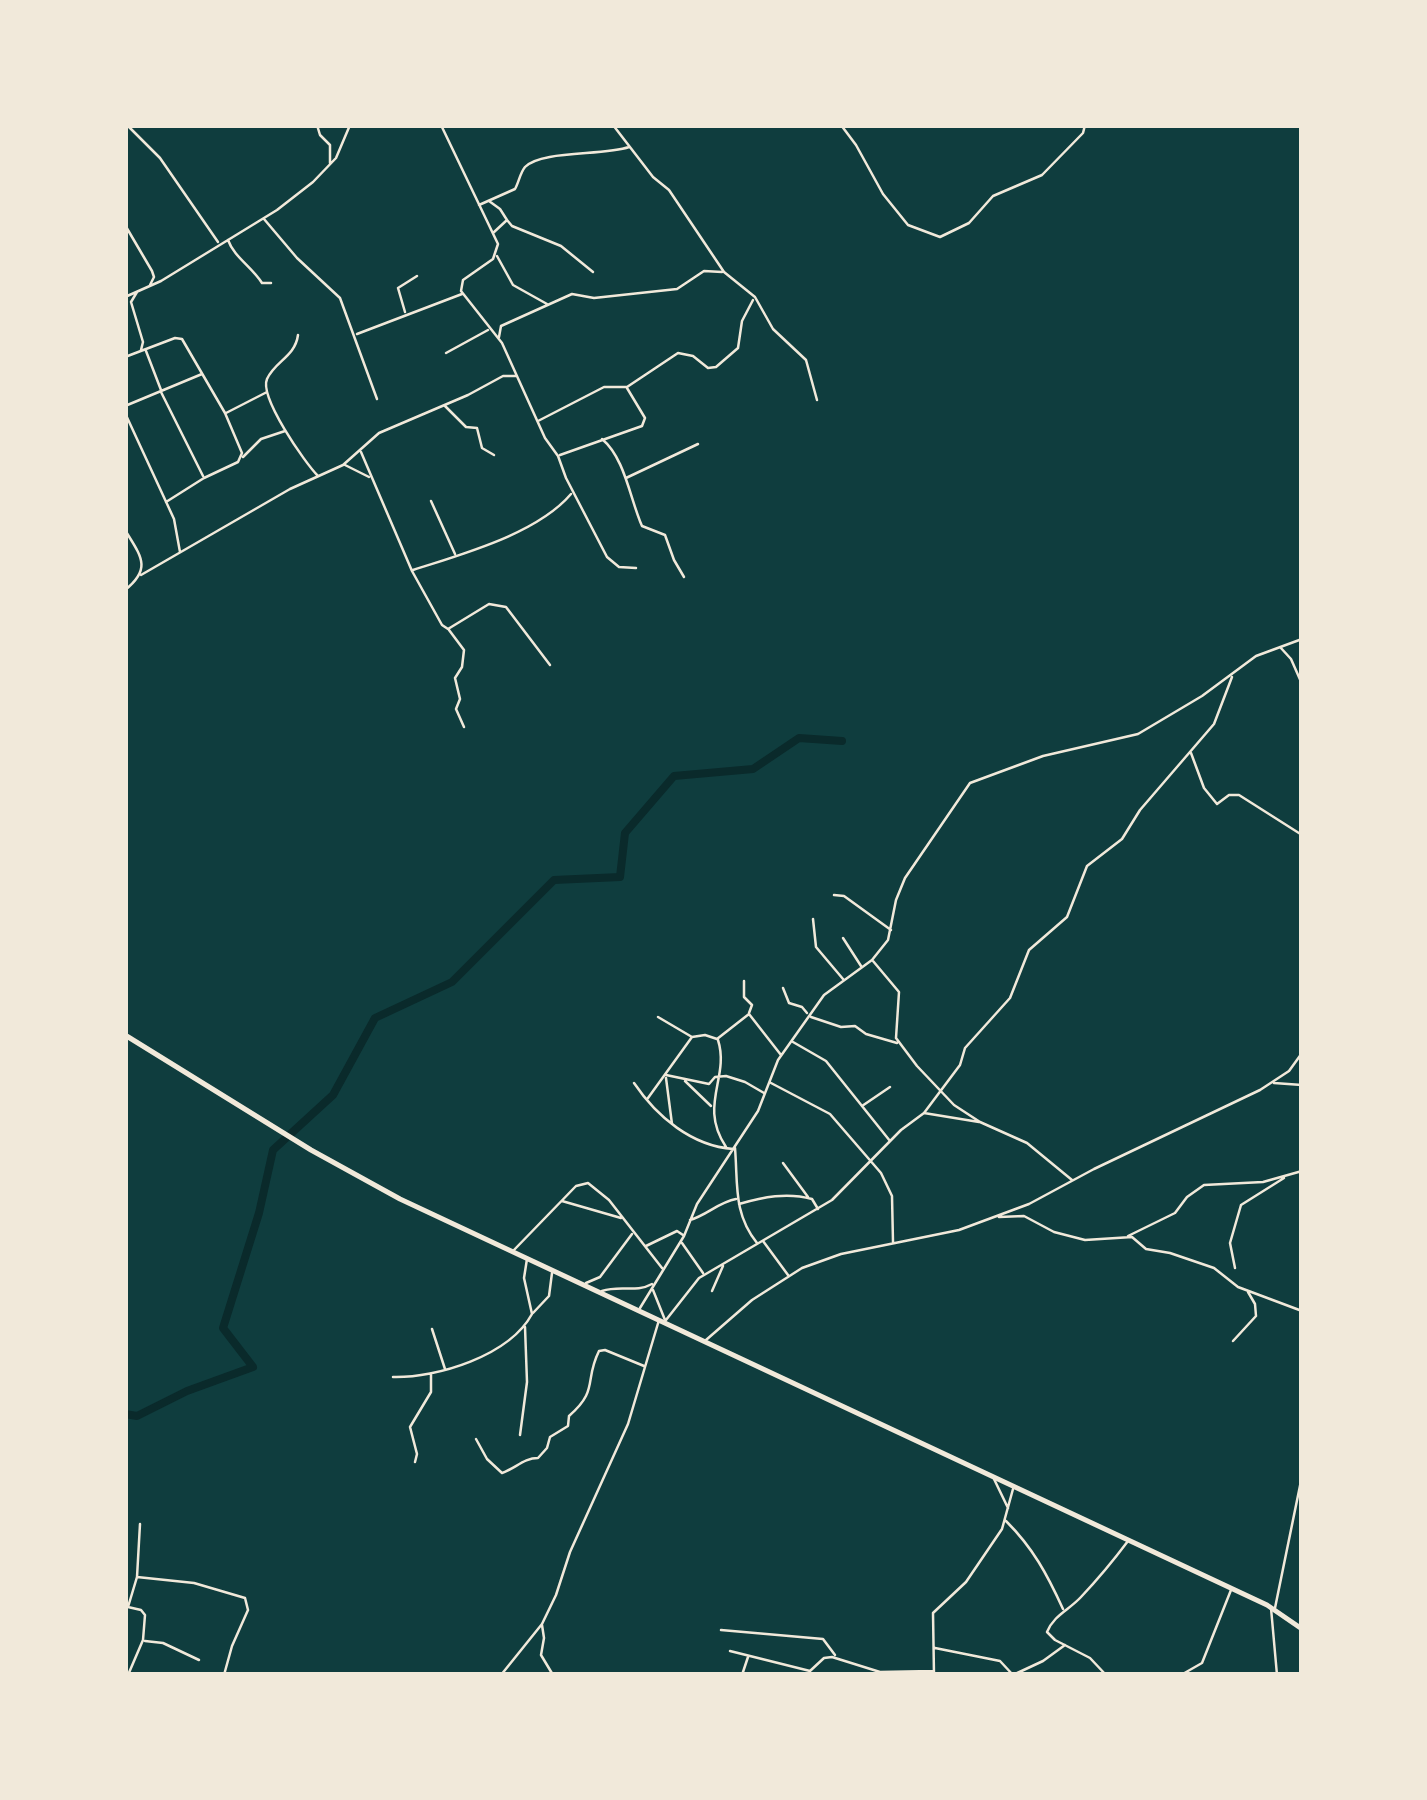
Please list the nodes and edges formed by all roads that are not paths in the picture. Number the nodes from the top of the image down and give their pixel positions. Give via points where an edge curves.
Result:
1 (128, 125) edge
2 (318, 125) edge
3 (350, 125) edge
4 (441, 125) edge
5 (614, 125) edge
6 (841, 125) edge
7 (1085, 125) edge
8 (330, 145) junction
9 (341, 145) junction
10 (629, 147) junction
11 (330, 165) junction
12 (487, 200) junction
13 (477, 205) junction
14 (263, 218) junction
15 (506, 220) junction
16 (125, 225) edge
17 (492, 233) junction
18 (228, 238) junction
19 (219, 243) junction
20 (496, 255) junction
21 (593, 272) dead end
22 (724, 272) junction
23 (417, 276) dead end
24 (271, 283) dead end
25 (149, 286) junction
26 (137, 291) junction
27 (462, 294) junction
28 (125, 298) edge
29 (755, 298) junction
30 (131, 302) junction
31 (548, 304) junction
32 (406, 313) junction
33 (490, 329) junction
34 (356, 334) junction
35 (298, 335) dead end
36 (499, 338) junction
37 (143, 342) junction
38 (153, 347) junction
39 (143, 351) junction
40 (446, 353) dead end
41 (125, 357) edge
42 (510, 362) junction
43 (203, 374) junction
44 (503, 376) junction
45 (516, 376) junction
46 (627, 387) junction
47 (161, 392) junction
48 (266, 392) junction
49 (377, 399) dead end
50 (817, 400) dead end
51 (444, 405) junction
52 (125, 406) edge
53 (125, 413) edge
54 (224, 413) junction
55 (537, 421) junction
56 (286, 431) junction
57 (602, 439) junction
58 (698, 444) dead end
59 (360, 450) junction
60 (494, 454) dead end
61 (558, 456) junction
62 (242, 458) junction
63 (343, 465) junction
64 (204, 478) junction
65 (320, 478) junction
66 (624, 478) junction
67 (373, 479) junction
68 (572, 491) junction
69 (431, 501) dead end
70 (166, 502) junction
71 (125, 530) edge
72 (180, 553) junction
73 (455, 556) junction
74 (636, 568) dead end
75 (412, 570) junction
76 (140, 575) junction
77 (684, 577) dead end
78 (125, 590) edge
79 (448, 630) junction
80 (1302, 639) edge
81 (1278, 646) junction
82 (550, 665) dead end
83 (1232, 675) junction
84 (1302, 684) edge
85 (464, 727) dead end
86 (1190, 751) junction
87 (1302, 834) edge
88 (834, 895) dead end
89 (812, 919) dead end
90 (892, 931) junction
91 (843, 938) dead end
92 (872, 960) junction
93 (862, 968) junction
94 (844, 980) junction
95 (744, 981) dead end
96 (782, 988) dead end
97 (749, 1014) junction
98 (808, 1016) junction
99 (658, 1017) dead end
100 (125, 1035) edge
101 (692, 1037) junction
102 (717, 1039) junction
103 (792, 1041) junction
104 (898, 1044) junction
105 (1302, 1052) edge
106 (781, 1055) junction
107 (666, 1075) junction
108 (718, 1076) junction
109 (685, 1081) junction
110 (770, 1082) junction
111 (634, 1083) dead end
112 (1272, 1083) junction
113 (1302, 1085) edge
114 (890, 1086) dead end
115 (940, 1092) junction
116 (765, 1094) junction
117 (648, 1100) junction
118 (712, 1107) junction
119 (860, 1107) junction
120 (924, 1112) junction
121 (980, 1122) junction
122 (673, 1126) junction
123 (890, 1141) junction
124 (727, 1148) junction
125 (734, 1148) junction
126 (871, 1162) junction
127 (783, 1163) dead end
128 (1302, 1171) edge
129 (1285, 1177) junction
130 (794, 1180) junction
131 (1073, 1180) junction
132 (795, 1196) junction
133 (808, 1198) junction
134 (560, 1201) junction
135 (737, 1202) junction
136 (818, 1209) junction
137 (992, 1217) junction
138 (622, 1219) junction
139 (690, 1220) junction
140 (633, 1232) junction
141 (684, 1236) junction
142 (1126, 1236) junction
143 (763, 1240) junction
144 (681, 1242) junction
145 (757, 1243) junction
146 (892, 1245) junction
147 (645, 1247) junction
148 (512, 1252) junction
149 (528, 1257) junction
150 (724, 1263) junction
151 (552, 1268) junction
152 (1234, 1268) dead end
153 (663, 1269) junction
154 (704, 1275) junction
155 (788, 1276) junction
156 (656, 1282) junction
157 (586, 1283) junction
158 (652, 1289) junction
159 (1247, 1290) junction
160 (601, 1291) junction
161 (712, 1291) dead end
162 (640, 1309) junction
163 (1302, 1311) edge
164 (532, 1314) junction
165 (662, 1320) junction
166 (524, 1326) junction
167 (432, 1329) dead end
168 (706, 1340) junction
169 (1232, 1341) dead end
170 (645, 1366) junction
171 (445, 1371) junction
172 (430, 1374) junction
173 (392, 1376) dead end
174 (520, 1436) dead end
175 (476, 1439) dead end
176 (414, 1462) dead end
177 (1302, 1476) edge
178 (992, 1477) junction
179 (1014, 1487) junction
180 (1008, 1509) junction
181 (1006, 1521) junction
182 (140, 1524) dead end
183 (1129, 1539) junction
184 (137, 1576) junction
185 (1232, 1589) junction
186 (1273, 1608) junction
187 (1063, 1610) junction
188 (542, 1624) junction
189 (1302, 1629) edge
190 (722, 1630) dead end
191 (143, 1640) junction
192 (1065, 1645) junction
193 (934, 1648) junction
194 (730, 1652) dead end
195 (748, 1656) junction
196 (837, 1658) junction
197 (199, 1660) dead end
198 (934, 1673) edge
199 (128, 1675) edge
200 (224, 1675) edge
201 (500, 1675) edge
202 (553, 1675) edge
203 (742, 1675) edge
204 (1106, 1675) edge
205 (1180, 1675) edge
206 (1277, 1675) edge

1 - 19 street via 160,158
2 - 8 street
3 - 9 street
4 - 13 street
5 - 10 street
6 - 7 street via 908,225 940,238 974,219 992,196 1042,175
8 - 9 street
8 - 11 street
9 - 11 street
10 - 12 street via 540,159 525,168 515,189
10 - 22 street via 669,190
11 - 14 street
12 - 13 street
12 - 15 street
13 - 17 street
14 - 18 street
14 - 34 street via 338,295
15 - 17 street
15 - 21 street via 561,246
16 - 25 street via 152,270
17 - 20 street
18 - 19 street
18 - 24 street via 262,283
19 - 25 street
20 - 27 street via 463,280
20 - 31 street via 513,286
22 - 29 street
22 - 31 street via 704,271 677,289 594,298 572,294
23 - 32 street via 398,288
25 - 26 street
26 - 28 street
26 - 30 street
27 - 32 street
27 - 33 street
28 - 30 street
29 - 46 street via 738,348 716,367 678,353
29 - 50 street via 773,329 806,360
30 - 37 street
31 - 36 street via 501,326
32 - 34 street
33 - 36 street
33 - 40 street
34 - 49 street
35 - 48 street via 289,357 268,378
36 - 42 street
37 - 38 street
37 - 39 street
38 - 39 street
38 - 43 street via 182,339
39 - 41 street
39 - 47 street
42 - 44 street
42 - 45 street
43 - 47 street
43 - 54 street
44 - 45 street
44 - 51 street
45 - 55 street
46 - 55 street via 604,387
46 - 57 street via 645,422
47 - 52 street
47 - 64 street
48 - 54 street
48 - 56 street
51 - 59 street via 374,436
51 - 60 street via 466,427 477,428 482,448
53 - 70 street
54 - 62 street
55 - 61 street
56 - 62 street via 261,438
56 - 65 street
57 - 61 street
57 - 66 street
58 - 66 street
59 - 63 street
59 - 67 street
61 - 68 street
62 - 64 street
63 - 65 street
63 - 67 street
64 - 70 street
65 - 72 street
66 - 77 street via 642,526 665,535
67 - 75 street
68 - 73 street via 534,522
68 - 74 street via 607,557 619,567
69 - 73 street
70 - 72 street
71 - 76 street via 138,552
72 - 76 street
73 - 75 street
75 - 79 street
76 - 78 street
79 - 82 street via 489,604 506,607
79 - 85 street via 464,650 456,678
80 - 81 street
81 - 83 street
81 - 84 street
83 - 86 street via 1220,716
83 - 90 street via 1138,734 1042,756 970,783 905,878
86 - 87 street via 1216,804 1236,794
86 - 115 street via 1122,839 1087,866 1067,917 1030,950 1010,998 965,1048
88 - 90 street
89 - 94 street via 816,947
90 - 92 street
91 - 93 street
92 - 93 street
92 - 104 street via 900,992
93 - 94 street
94 - 98 street
95 - 97 street
96 - 98 street via 789,1003
97 - 102 street
97 - 106 street
98 - 103 street
98 - 104 street via 858,1026
99 - 101 street
100 - 148 highway via 311,1150
101 - 102 street
101 - 107 street
102 - 108 street
103 - 106 street
103 - 119 street via 824,1059
104 - 115 street
105 - 112 street
106 - 110 street
107 - 109 street
107 - 117 street
107 - 122 street
108 - 109 street via 709,1084
108 - 116 street
108 - 118 street
109 - 118 street
110 - 116 street
110 - 126 street via 830,1114
111 - 117 street
112 - 113 street
112 - 131 street
114 - 119 street
115 - 120 street
115 - 121 street
116 - 125 street
117 - 122 street
118 - 124 street
119 - 123 street
120 - 121 street
120 - 123 street
121 - 131 street via 1032,1146
122 - 124 street
123 - 126 street
124 - 125 street
125 - 135 street
125 - 139 street
126 - 136 street
126 - 146 street via 891,1192
127 - 130 street
128 - 129 street
129 - 142 street via 1206,1184 1175,1214
129 - 152 street via 1242,1206 1230,1243
130 - 132 street
130 - 133 street
131 - 137 street
132 - 133 street
132 - 135 street
133 - 136 street
134 - 138 street
134 - 138 street via 588,1183
134 - 148 street
135 - 139 street via 725,1201
135 - 145 street
136 - 143 street
137 - 142 street via 1024,1216 1085,1240
137 - 146 street
138 - 140 street
139 - 141 street
140 - 147 street
140 - 157 street via 600,1276
141 - 144 street
141 - 147 street via 675,1232
142 - 159 street via 1150,1251 1218,1270
143 - 145 street
143 - 155 street
144 - 153 street
144 - 154 street
145 - 150 street
146 - 155 street via 834,1256
147 - 153 street
148 - 149 highway
149 - 151 highway
149 - 164 street via 524,1278
150 - 154 street
150 - 161 street
151 - 157 highway
151 - 164 street via 550,1296
153 - 156 street
154 - 165 street
155 - 168 street
156 - 158 street
156 - 160 street
157 - 160 highway
158 - 162 street
158 - 165 street
159 - 163 street
159 - 169 street via 1256,1316
160 - 162 highway
162 - 165 highway
164 - 166 street
165 - 168 highway
165 - 170 street
166 - 171 street
166 - 174 street via 527,1382
167 - 171 street
168 - 178 highway
170 - 175 street via 599,1351 587,1396 568,1426 538,1458 508,1471 493,1465
170 - 188 street via 628,1424
171 - 172 street
172 - 173 street
172 - 176 street via 431,1392 410,1428
177 - 186 street
178 - 179 highway
178 - 180 street
179 - 180 street
179 - 183 highway
180 - 181 street
181 - 187 street via 1044,1567
181 - 193 street via 966,1582 933,1613
182 - 184 street
183 - 185 highway
183 - 187 street via 1103,1575
184 - 191 street via 128,1607 145,1612
184 - 200 street via 245,1598 248,1610
185 - 186 highway
185 - 205 street via 1201,1665
186 - 189 highway
186 - 206 street
187 - 192 street via 1048,1632
188 - 201 street
188 - 202 street via 541,1654
190 - 196 street via 823,1639
191 - 197 street
191 - 199 street
192 - 193 street via 1013,1675 1000,1662
192 - 204 street
193 - 198 street
194 - 195 street
195 - 196 street via 810,1671 826,1657
195 - 203 street
196 - 198 street via 880,1672

